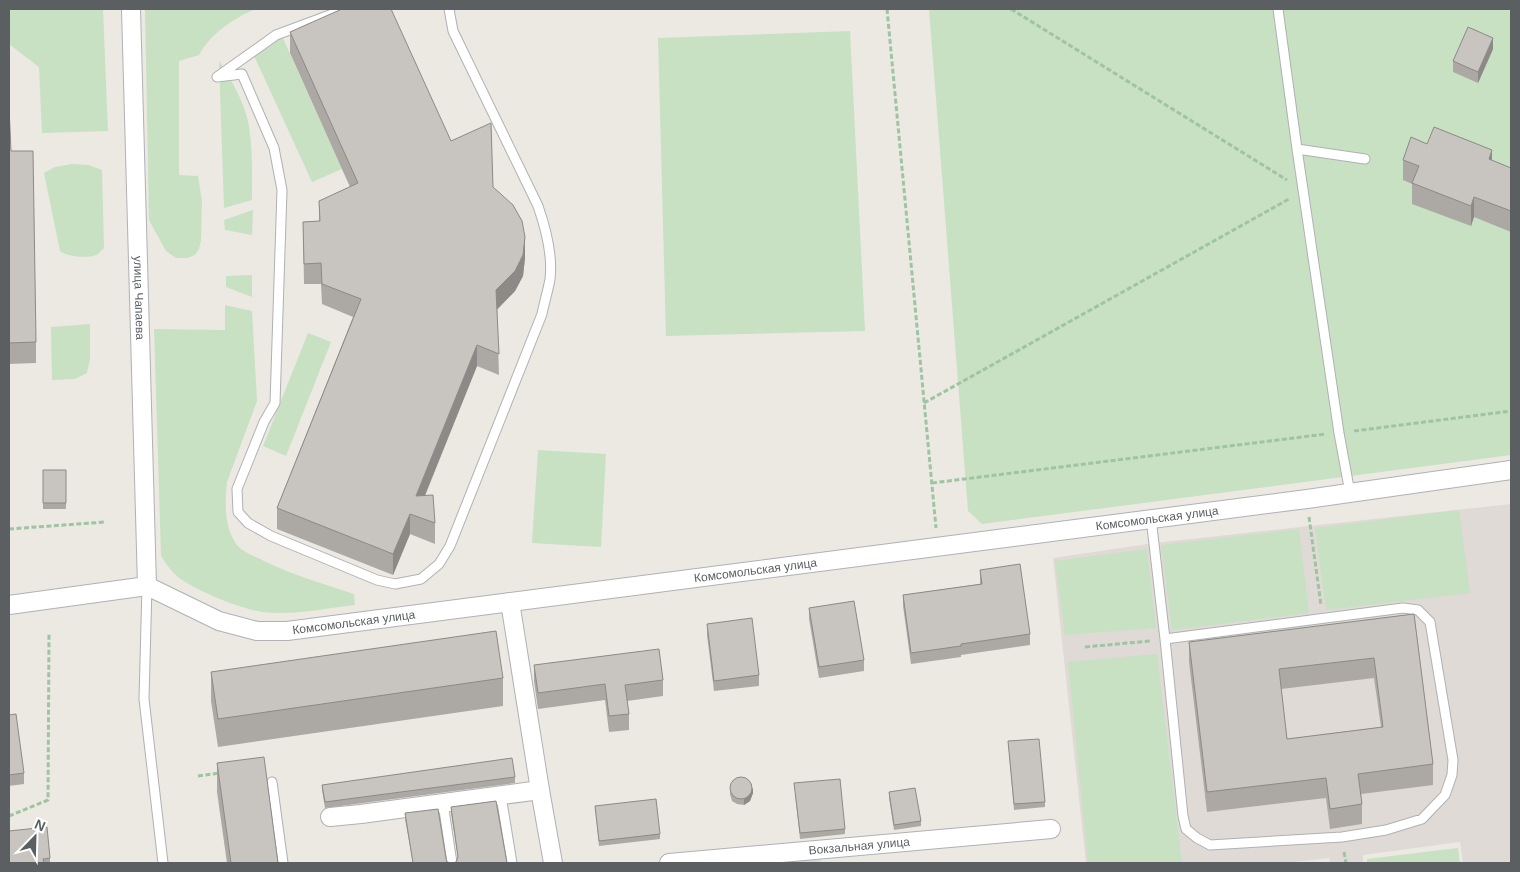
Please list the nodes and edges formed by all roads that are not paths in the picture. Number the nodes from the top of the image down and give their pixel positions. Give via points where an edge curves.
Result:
1 (131, 9) edge
2 (346, 9) edge
3 (449, 9) edge
4 (1278, 9) edge
5 (1297, 149) junction
6 (1365, 159) dead end
7 (1511, 470) edge
8 (1350, 493) junction
9 (1151, 518) junction
10 (147, 586) junction
11 (510, 602) junction
12 (9, 605) edge
13 (1165, 639) junction
14 (272, 782) dead end
15 (540, 790) junction
16 (501, 796) junction
17 (443, 804) junction
18 (330, 817) dead end
19 (1051, 829) dead end
20 (163, 863) edge
21 (283, 863) edge
22 (452, 863) edge
23 (512, 863) edge
24 (553, 863) edge
25 (669, 863) edge

1 - 10 street, улица Чапаева
2 - 3 lane via 276,35 217,77 242,74 274,148 282,190 275,403 237,488 238,512 248,523 271,536 376,580 395,584 420,579 439,564 450,546 542,314 550,279 545,226 538,206 453,31
4 - 5 lane
5 - 6 lane
5 - 8 lane
7 - 8 street, Комсомольская улица
8 - 9 street, Комсомольская улица
9 - 11 street, Комсомольская улица
9 - 13 lane
10 - 11 street, Комсомольская улица via 219,621 257,631 288,630
10 - 12 street
10 - 20 lane via 144,699
11 - 15 street
13 - 13 lane via 1403,608 1418,610 1430,622 1453,760 1452,775 1444,795 1422,819 1386,830 1342,837 1210,845 1196,838 1186,829 1183,816
14 - 21 lane
15 - 16 street
15 - 24 street
16 - 17 street
16 - 23 lane
17 - 18 street
17 - 22 lane
19 - 25 street, Вокзальная улица

